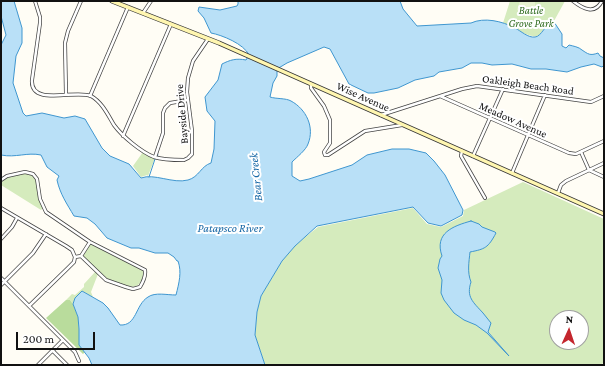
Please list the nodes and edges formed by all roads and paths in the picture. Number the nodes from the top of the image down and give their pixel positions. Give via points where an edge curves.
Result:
1 (34, 1) edge
2 (81, 1) edge
3 (112, 1) edge
4 (151, 1) edge
5 (573, 1) edge
6 (602, 1) edge
7 (128, 7) junction
8 (143, 13) junction
9 (171, 24) junction
10 (208, 39) junction
11 (311, 84) junction
12 (503, 90) junction
13 (66, 94) junction
14 (545, 95) junction
15 (90, 96) junction
16 (440, 96) junction
17 (604, 96) edge
18 (188, 100) junction
19 (380, 115) junction
20 (490, 119) junction
21 (403, 125) junction
22 (528, 135) junction
23 (123, 136) junction
24 (604, 141) edge
25 (462, 150) junction
26 (581, 152) junction
27 (473, 156) junction
28 (155, 157) junction
29 (604, 163) edge
30 (589, 170) junction
31 (512, 173) junction
32 (604, 177) edge
33 (1, 180) edge
34 (557, 193) junction
35 (485, 198) dead end
36 (1, 208) edge
37 (604, 214) edge
38 (17, 218) junction
39 (46, 234) junction
40 (1, 239) edge
41 (90, 242) junction
42 (81, 256) junction
43 (75, 257) junction
44 (1, 278) edge
45 (4, 282) junction
46 (1, 285) edge
47 (29, 306) junction
48 (63, 340) junction
49 (52, 350) junction
50 (79, 361) dead end
51 (38, 365) edge
52 (67, 365) edge

1 - 13 street via 40,23 32,87 42,95
2 - 13 street via 65,43
3 - 7 main road, Wise Avenue
4 - 8 street
5 - 6 street via 581,8 590,10 598,7
7 - 8 main road, Wise Avenue
7 - 15 street
8 - 9 main road, Wise Avenue
9 - 10 main road, Wise Avenue
9 - 23 street
10 - 11 main road, Wise Avenue
10 - 18 street, Bayside Drive via 190,69 187,84
11 - 19 main road, Wise Avenue
11 - 21 street via 329,117 330,142 324,152 325,155 365,131
12 - 14 street, Oakleigh Beach Road
12 - 16 street, Oakleigh Beach Road via 473,86
12 - 20 street
13 - 15 street
14 - 17 street, Oakleigh Beach Road via 591,102
14 - 22 street
15 - 23 street, Bayside Drive via 99,102
16 - 19 street, Oakleigh Beach Road
16 - 20 street, Meadow Avenue
18 - 28 street via 170,103 165,108 163,133
18 - 28 street, Bayside Drive via 192,155 184,160
19 - 21 main road, Wise Avenue
20 - 22 street, Meadow Avenue
20 - 27 street
21 - 25 main road, Wise Avenue
22 - 26 street, Meadow Avenue via 568,154
22 - 31 street
23 - 28 street, Bayside Drive
24 - 26 street
25 - 27 main road, Wise Avenue
25 - 35 street via 461,156
26 - 30 street
27 - 31 main road, Wise Avenue
29 - 30 street
30 - 32 street
30 - 34 street via 564,182
31 - 34 main road, Wise Avenue
33 - 41 street via 25,172 33,174 46,212
34 - 37 main road, Wise Avenue
36 - 38 street
38 - 39 street
38 - 40 street
39 - 43 street via 71,249
39 - 45 street via 33,253
41 - 42 street
41 - 42 street via 145,270 140,287 133,289 106,280
42 - 43 street
43 - 47 street via 74,262
44 - 45 street
45 - 46 street
45 - 47 street
47 - 48 street
48 - 49 street
48 - 50 street via 75,352
49 - 51 street
49 - 52 street

